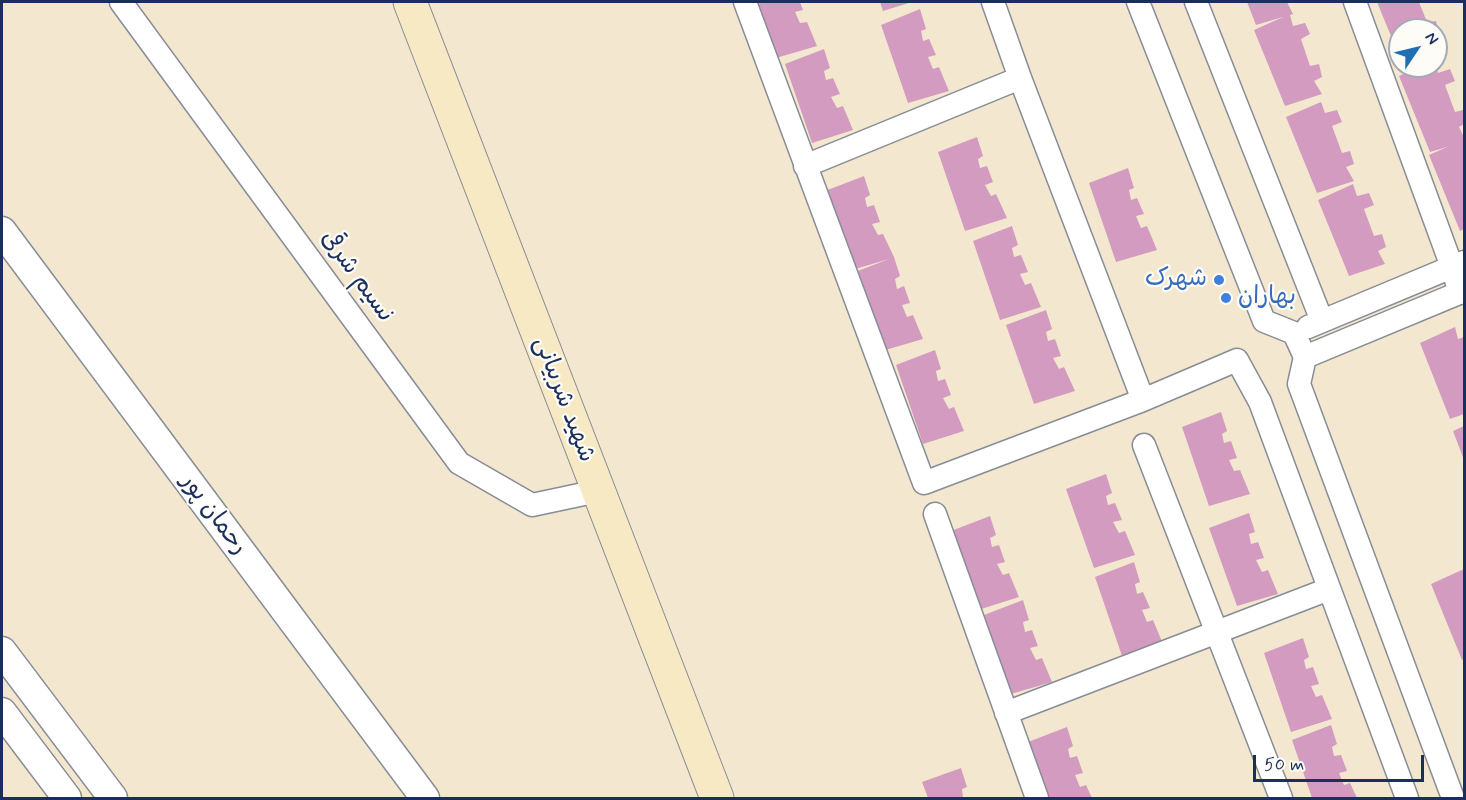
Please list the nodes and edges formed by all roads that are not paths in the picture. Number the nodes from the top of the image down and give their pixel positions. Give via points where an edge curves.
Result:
1 (121, 2) edge
2 (410, 2) edge
3 (745, 2) edge
4 (993, 2) edge
5 (1138, 2) edge
6 (1196, 2) edge
7 (1355, 2) edge
8 (1020, 78) junction
9 (805, 165) junction
10 (2, 231) edge
11 (1458, 265) edge
12 (1462, 292) edge
13 (1322, 321) junction
14 (1294, 333) junction
15 (1305, 357) junction
16 (1143, 400) junction
17 (1144, 445) dead end
18 (597, 491) junction
19 (935, 514) dead end
20 (1329, 589) junction
21 (1216, 631) junction
22 (2, 651) edge
23 (2, 712) edge
24 (1006, 712) junction
25 (67, 798) edge
26 (113, 798) edge
27 (425, 798) edge
28 (717, 798) edge
29 (1037, 798) edge
30 (1281, 798) edge
31 (1407, 798) edge
32 (1453, 798) edge

1 - 18 street, نسیم شرقی via 459,464 532,505
2 - 18 main road, شهید شربیانی
3 - 9 street
4 - 8 street
5 - 14 street via 1264,321
6 - 13 street
7 - 11 street
8 - 9 street
8 - 16 street
9 - 16 street via 924,483
10 - 27 street, رحمان پور
11 - 12 street
11 - 13 street
12 - 15 street
13 - 14 street
14 - 15 street
15 - 32 street via 1299,384
16 - 20 street via 1237,360 1260,402
17 - 21 street
18 - 28 main road, شهید شربیانی
19 - 24 street
20 - 21 street
20 - 31 street
21 - 24 street
21 - 30 street
22 - 26 street
23 - 25 street
24 - 29 street

